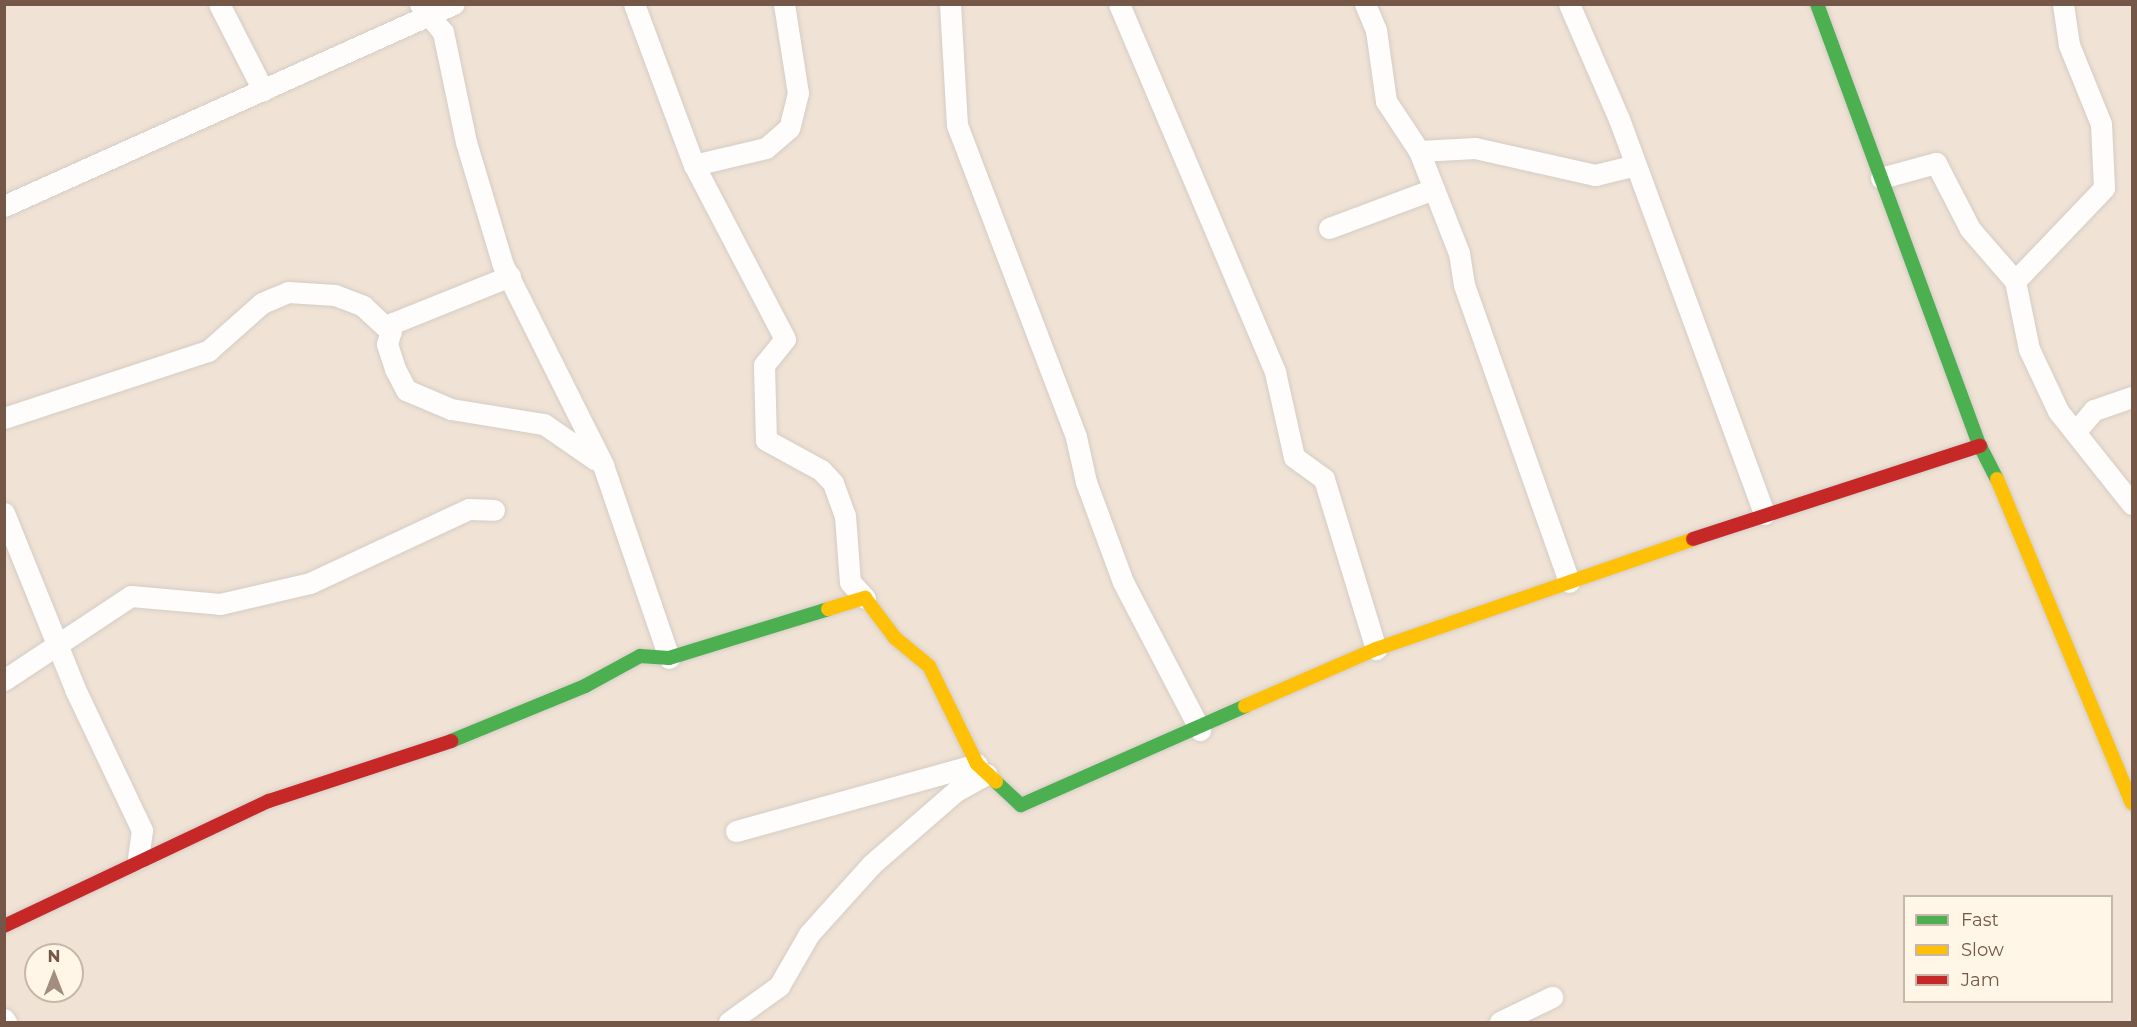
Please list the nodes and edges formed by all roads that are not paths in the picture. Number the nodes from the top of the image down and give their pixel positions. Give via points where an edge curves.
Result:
1 (219, 4) edge
2 (454, 4) edge
3 (634, 4) edge
4 (784, 4) edge
5 (950, 4) edge
6 (1365, 4) edge
7 (1569, 4) edge
8 (1817, 4) edge
9 (2063, 4) edge
10 (1122, 5) edge
11 (422, 10) edge
12 (263, 90) junction
13 (1419, 151) junction
14 (694, 165) junction
15 (1636, 165) junction
16 (1881, 178) junction
17 (1434, 189) junction
18 (4, 206) edge
19 (1329, 228) dead end
20 (510, 276) junction
21 (2015, 281) junction
22 (391, 332) junction
23 (2133, 397) edge
24 (4, 418) edge
25 (2077, 430) junction
26 (1980, 446) junction
27 (603, 465) junction
28 (2133, 504) edge
29 (495, 510) dead end
30 (4, 513) edge
31 (1764, 514) junction
32 (1569, 582) junction
33 (865, 598) junction
34 (60, 644) junction
35 (1377, 649) junction
36 (669, 658) junction
37 (4, 680) edge
38 (1200, 730) junction
39 (982, 769) junction
40 (2133, 803) edge
41 (142, 830) junction
42 (736, 831) dead end
43 (180, 845) junction
44 (138, 859) junction
45 (4, 926) edge
46 (1552, 997) dead end
47 (729, 1023) edge
48 (1500, 1023) edge

1 - 12 street
2 - 11 street
3 - 14 street
4 - 14 street via 798,93 789,128 766,148
5 - 38 street via 948,39 961,135 1076,436 1086,482 1123,582
6 - 13 street via 1376,30 1386,101
7 - 15 street
8 - 16 street
9 - 21 street via 2068,45 2101,124 2104,188
10 - 35 street via 1275,372 1294,458 1324,479
11 - 12 street
11 - 20 street via 443,32 466,142
12 - 18 street
13 - 15 street via 1475,148 1595,175
13 - 17 street
14 - 33 street via 785,339 764,365 766,440 821,470 833,483 845,516 850,582
15 - 31 street
16 - 21 street via 1936,163 1970,229
16 - 26 street
17 - 19 street
17 - 32 street
20 - 22 street via 393,323
20 - 27 street
21 - 25 street via 2030,349 2058,411
22 - 24 street via 363,306 335,295 288,292 261,303 208,351
22 - 27 street via 387,344 406,390 451,409 544,424
23 - 25 street via 2094,410
25 - 28 street
26 - 31 street
26 - 40 street via 2013,509
27 - 36 street
29 - 34 street via 469,509 310,583 220,604 131,596
30 - 34 street
31 - 32 street
32 - 35 street
33 - 36 street
33 - 39 street via 895,638 929,666
34 - 37 street
34 - 41 street via 75,689
35 - 38 street
36 - 43 street via 640,656 585,686 436,747 269,801
38 - 39 street via 1021,805
39 - 42 street
39 - 47 street via 872,864 809,934 779,986
41 - 43 street
41 - 44 street
43 - 44 street
44 - 45 street
46 - 48 street

